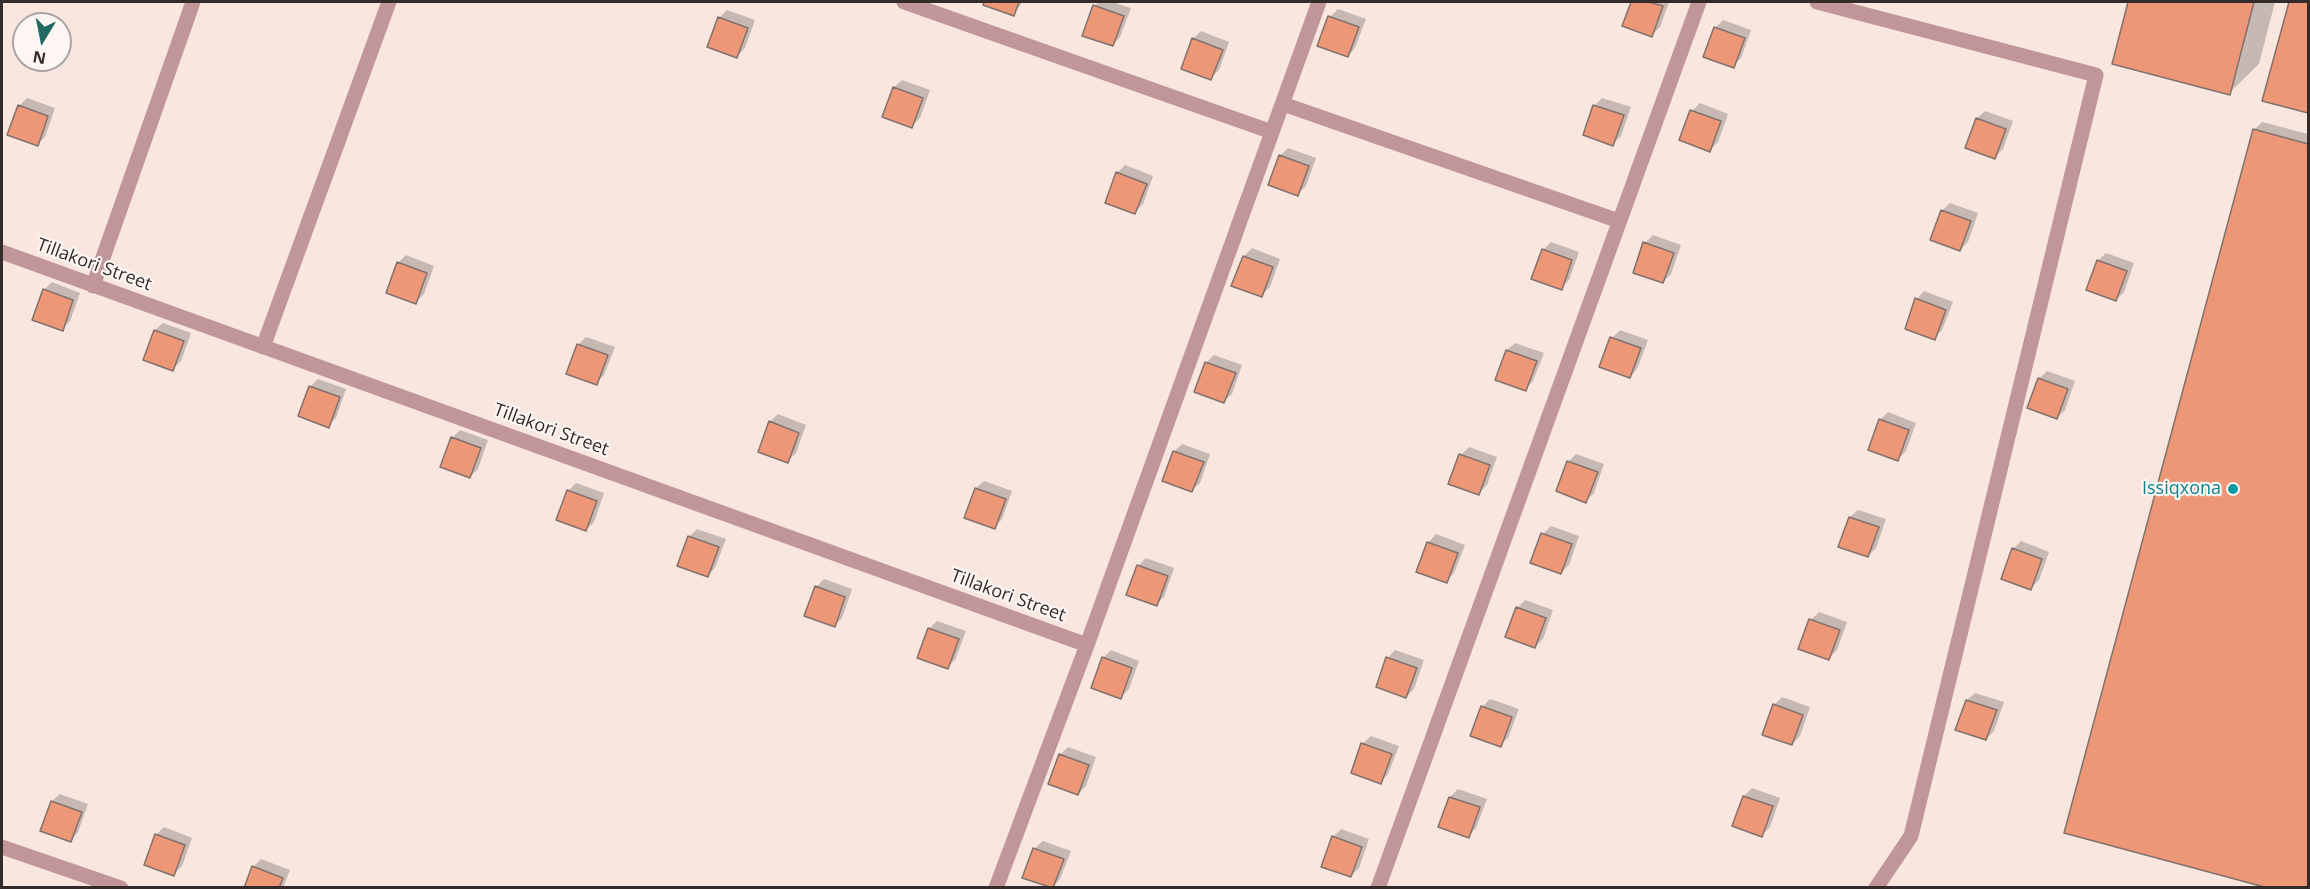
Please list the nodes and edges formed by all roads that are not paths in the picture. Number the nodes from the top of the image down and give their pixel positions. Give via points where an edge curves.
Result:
1 (193, 2) edge
2 (389, 2) edge
3 (904, 2) edge
4 (1319, 2) edge
5 (1699, 2) edge
6 (1817, 2) edge
7 (1282, 104) junction
8 (1272, 132) junction
9 (1619, 221) junction
10 (2, 252) edge
11 (93, 286) junction
12 (263, 347) junction
13 (1087, 645) junction
14 (2, 847) edge
15 (121, 888) edge
16 (996, 888) edge
17 (1378, 888) edge
18 (1876, 888) edge

1 - 11 street
2 - 12 street
3 - 8 street
4 - 7 street
5 - 9 street
6 - 18 street via 2096,75 1911,836
7 - 8 street
7 - 9 street
8 - 13 street
9 - 17 street
10 - 11 street, Tillakori Street
11 - 12 street, Tillakori Street
12 - 13 street, Tillakori Street
13 - 16 street
14 - 15 street

